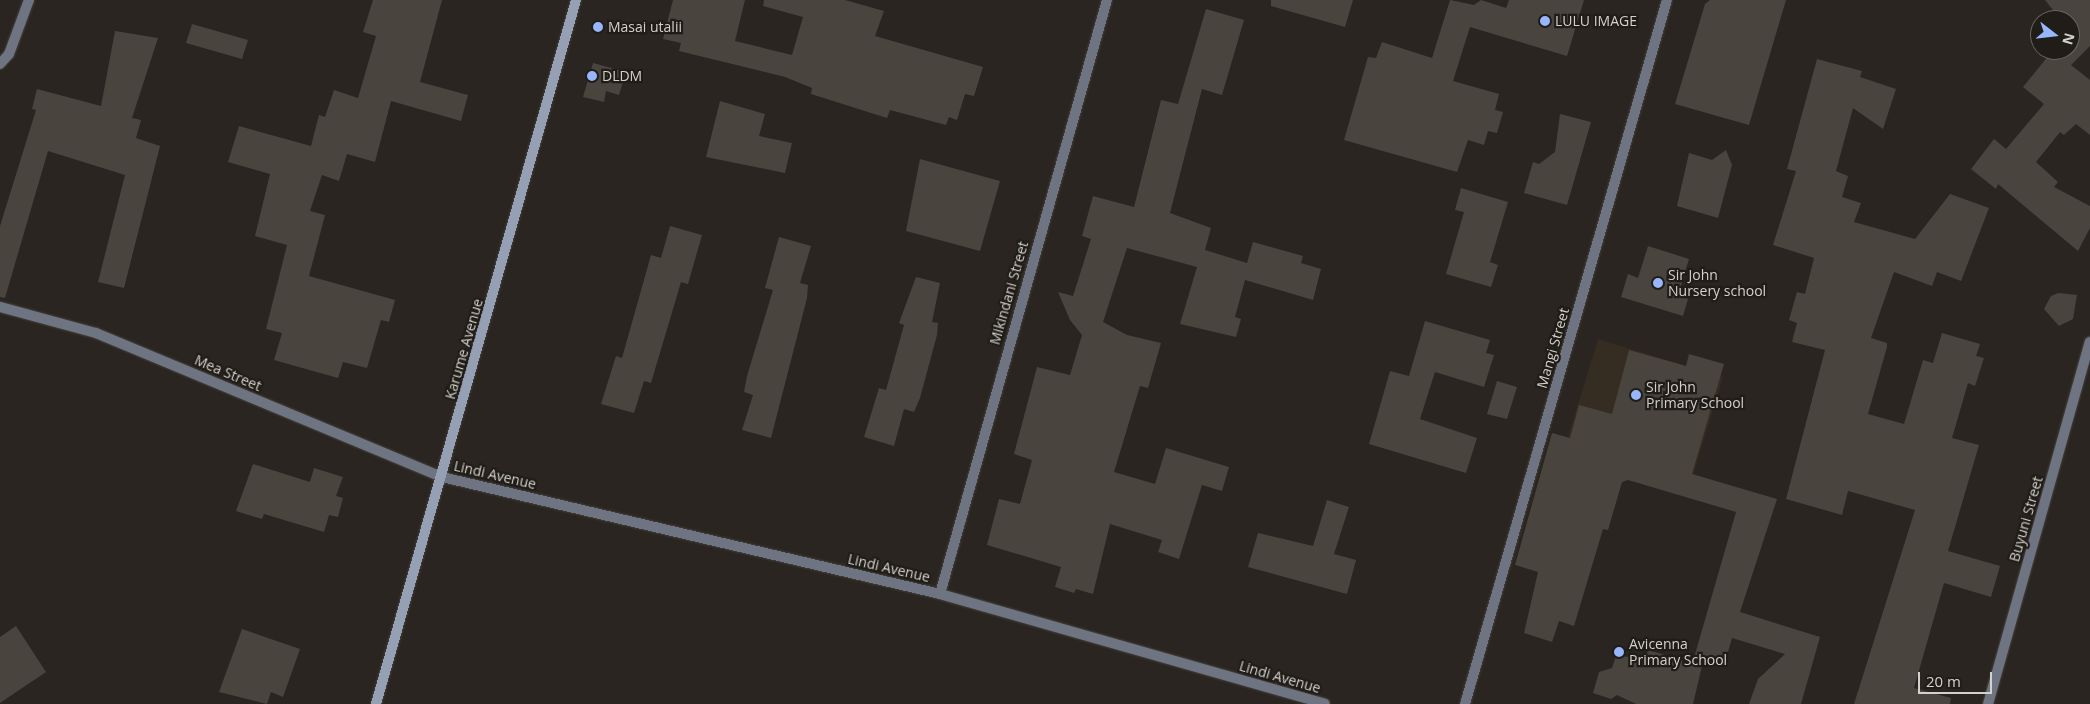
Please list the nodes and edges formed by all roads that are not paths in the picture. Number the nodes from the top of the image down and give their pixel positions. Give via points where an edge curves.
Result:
1 (29, 0) edge
2 (576, 0) edge
3 (1107, 0) edge
4 (1667, 0) edge
5 (0, 64) edge
6 (0, 307) edge
7 (2090, 342) edge
8 (442, 477) junction
9 (940, 594) junction
10 (376, 704) edge
11 (1325, 704) edge
12 (1464, 704) edge
13 (1988, 704) edge

1 - 5 street via 9,54
2 - 8 main road, Karume Avenue
3 - 9 street, Mikindani Street
4 - 12 street, Mangi Street
6 - 8 street, Mea Street via 96,333
7 - 13 street, Buyuni Street
8 - 9 street, Lindi Avenue
8 - 10 main road, Karume Avenue
9 - 11 street, Lindi Avenue

